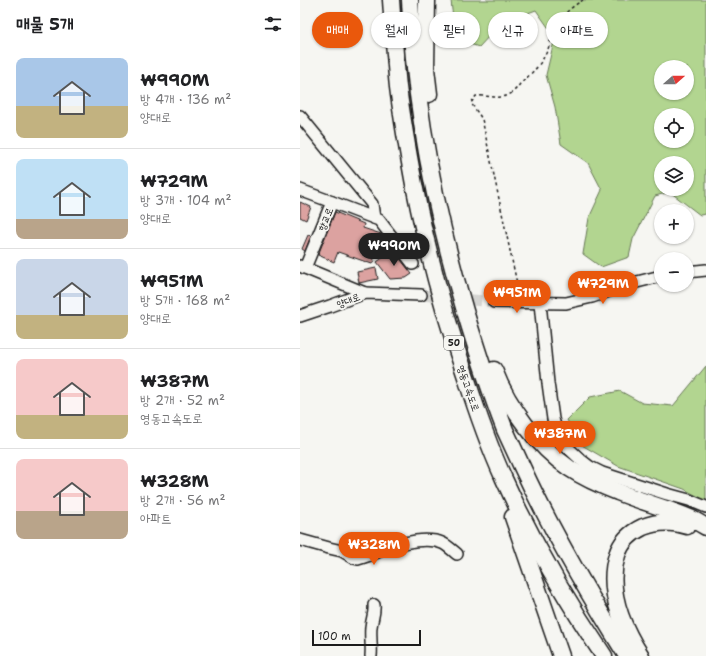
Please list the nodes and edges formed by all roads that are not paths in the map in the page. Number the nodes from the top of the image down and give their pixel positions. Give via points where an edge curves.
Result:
1 (391, 0) edge
2 (410, 0) edge
3 (428, 0) edge
4 (300, 116) edge
5 (440, 186) junction
6 (300, 190) edge
7 (332, 202) junction
8 (374, 218) junction
9 (413, 264) dead end
10 (303, 267) edge
11 (706, 270) edge
12 (694, 271) edge
13 (455, 277) junction
14 (654, 278) edge
15 (365, 293) junction
16 (421, 295) tunnel mouth
17 (494, 302) tunnel mouth
18 (540, 303) junction
19 (300, 316) edge
20 (474, 402) junction
21 (706, 507) edge
22 (706, 527) edge
23 (706, 536) edge
24 (300, 540) edge
25 (457, 554) dead end
26 (374, 604) dead end
27 (371, 656) edge
28 (560, 656) edge
29 (604, 656) edge
30 (627, 656) edge
31 (641, 656) edge

1 - 20 highway, 영동고속도로 / 50 via 398,87 415,189 442,304
2 - 13 highway, 영동고속도로 / 50 via 413,53 423,131 437,206
3 - 5 highway, 영동고속도로 / 50 via 426,69
4 - 8 street via 372,204
5 - 13 highway, 영동고속도로 / 50
5 - 22 highway via 476,319 497,379 534,436 559,460 602,486 690,518
6 - 7 street, 향교로
7 - 8 street
7 - 10 street, 향교로
8 - 9 street via 379,220
10 - 15 street
11 - 12 street
13 - 30 highway, 영동고속도로 / 50 via 482,367 509,438 558,541
14 - 18 street via 566,303
15 - 16 street, 양대로
15 - 19 street, 양대로
17 - 18 street
18 - 21 street via 553,419 566,446 590,467 602,473
20 - 28 highway
20 - 29 highway, 영동고속도로 / 50 via 504,478 535,542
23 - 31 highway via 680,523 660,522 638,530 622,544 615,562 615,595 624,624
24 - 25 street via 342,551 358,559 391,546 427,540 440,542
26 - 27 street via 375,611 370,628

